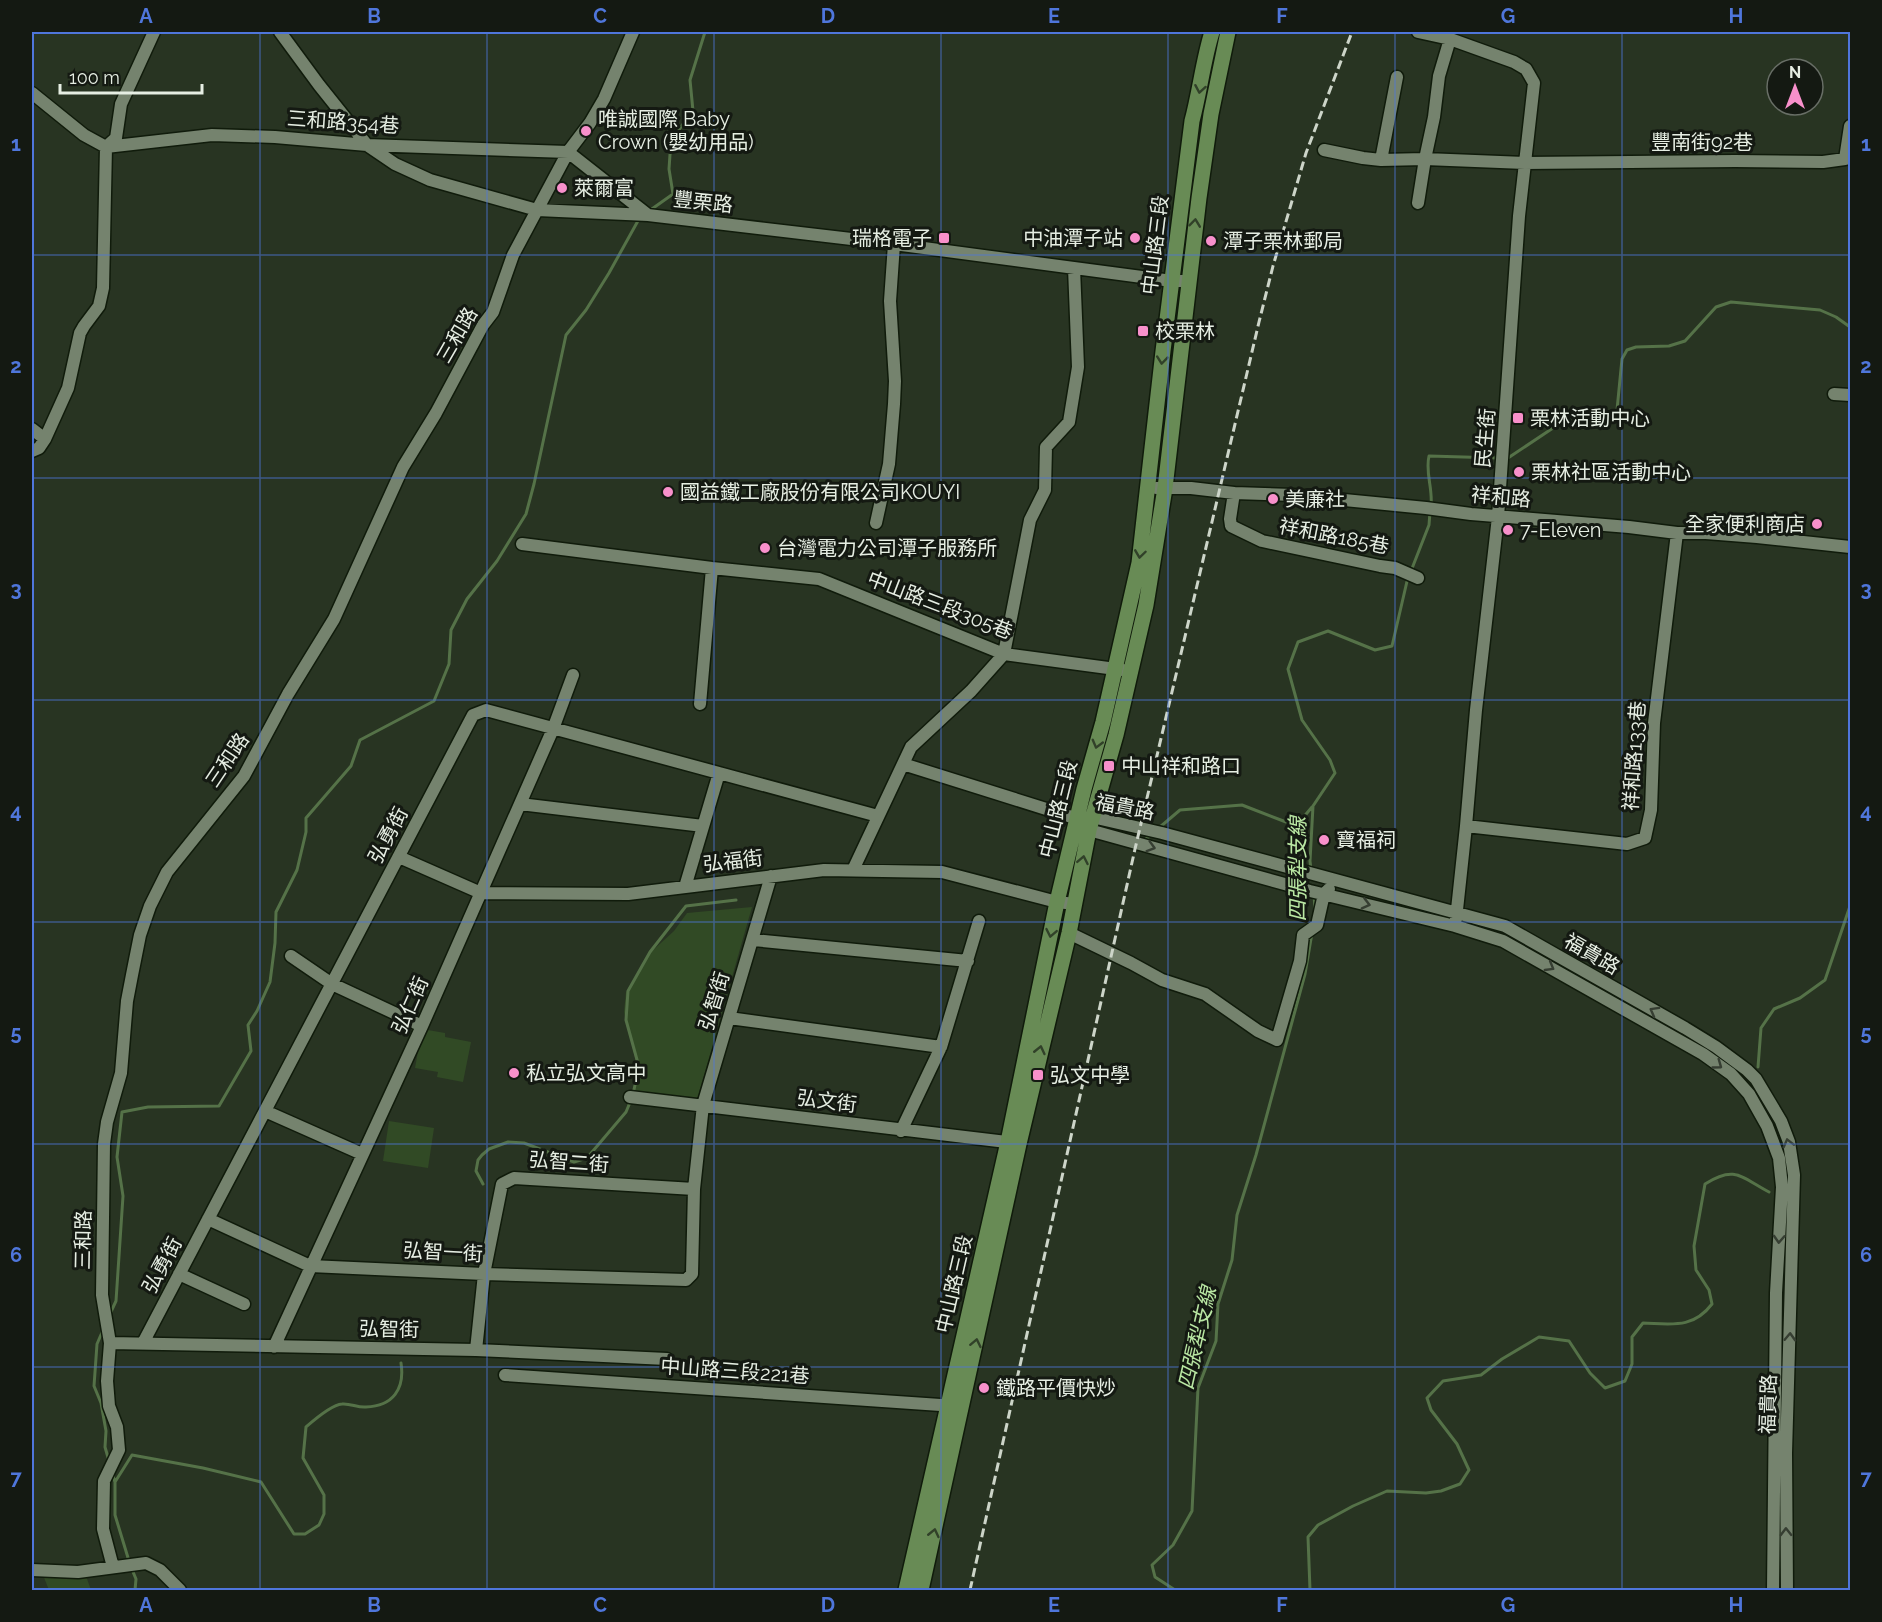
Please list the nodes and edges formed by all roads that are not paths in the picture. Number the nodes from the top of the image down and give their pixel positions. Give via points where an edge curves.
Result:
1 (154, 32) edge
2 (280, 32) edge
3 (633, 32) edge
4 (1212, 32) edge
5 (1228, 32) edge
6 (1418, 32) edge
7 (1450, 39) junction
8 (1397, 77) dead end
9 (32, 93) edge
10 (1851, 126) edge
11 (366, 145) junction
12 (106, 147) junction
13 (1324, 150) dead end
14 (568, 152) junction
15 (1425, 159) junction
16 (1381, 160) junction
17 (1526, 163) junction
18 (1418, 203) dead end
19 (537, 210) junction
20 (648, 215) junction
21 (894, 244) junction
22 (1074, 268) junction
23 (1188, 280) junction
24 (1172, 281) junction
25 (1834, 394) dead end
26 (1851, 395) edge
27 (32, 429) edge
28 (45, 439) junction
29 (32, 451) edge
30 (1157, 488) junction
31 (1234, 493) junction
32 (1498, 517) junction
33 (876, 523) dead end
34 (1677, 533) junction
35 (522, 544) dead end
36 (1851, 547) edge
37 (712, 568) junction
38 (1414, 575) dead end
39 (1004, 654) junction
40 (1114, 668) junction
41 (1131, 672) junction
42 (573, 675) dead end
43 (700, 704) dead end
44 (553, 729) junction
45 (903, 764) junction
46 (719, 773) junction
47 (520, 804) junction
48 (878, 816) junction
49 (1086, 822) junction
50 (703, 826) junction
51 (1467, 826) junction
52 (399, 857) junction
53 (853, 870) junction
54 (771, 876) junction
55 (1336, 880) junction
56 (685, 887) junction
57 (481, 893) junction
58 (1324, 894) junction
59 (1057, 902) junction
60 (1075, 904) junction
61 (1456, 912) junction
62 (978, 921) dead end
63 (1455, 926) junction
64 (1069, 933) junction
65 (753, 940) junction
66 (291, 956) dead end
67 (968, 962) junction
68 (332, 984) junction
69 (729, 1018) junction
70 (422, 1026) junction
71 (941, 1047) junction
72 (630, 1097) dead end
73 (703, 1105) junction
74 (265, 1111) junction
75 (901, 1131) junction
76 (1014, 1143) junction
77 (362, 1154) junction
78 (694, 1190) junction
79 (208, 1219) junction
80 (310, 1266) junction
81 (179, 1274) junction
82 (484, 1274) junction
83 (686, 1280) joint
84 (244, 1304) dead end
85 (110, 1343) junction
86 (143, 1343) junction
87 (274, 1347) junction
88 (476, 1350) junction
89 (668, 1359) dead end
90 (505, 1376) dead end
91 (955, 1406) junction
92 (117, 1567) junction
93 (32, 1570) edge
94 (180, 1590) edge
95 (906, 1590) edge
96 (921, 1590) edge
97 (1773, 1590) edge
98 (1787, 1590) edge

1 - 12 street via 121,104 116,138
2 - 11 street, 豐栗路
3 - 14 street, 三和路 via 604,99
4 -> 24 main road, 中山路三段 via 1192,121
23 -> 5 main road, 中山路三段 via 1211,114
6 - 7 street, 民生街
7 - 15 street via 1439,76
7 - 17 street, 民生街 via 1526,69 1534,83
8 - 16 street
9 - 12 street via 84,135
10 - 17 street, 豐南街92巷 via 1845,159 1823,162
11 - 12 street, 三和路354巷 via 212,135
11 - 14 street, 三和路354巷
11 - 19 street, 豐栗路 via 430,180
12 - 28 street via 103,288 99,306 80,333 68,388
13 - 16 street
14 - 19 street, 三和路
14 - 20 street
15 - 16 street
15 - 17 street
15 - 18 street
17 - 32 street, 民生街
19 - 20 street, 豐栗路
19 - 85 street, 三和路 via 513,255 493,312 403,467 334,619 244,776 167,872 150,906 140,934 127,1001 121,1073 106,1122 101,1275
20 - 21 street, 豐栗路
21 - 22 street, 豐栗路
21 - 33 street via 890,301 894,404 888,464
22 - 24 street, 豐栗路
22 - 39 street via 1078,367 1069,422 1046,447 1045,490 1030,520
23 - 24 street, 豐栗路
23 - 30 main road, 中山路三段
24 -> 30 main road, 中山路三段
25 - 26 street
27 - 28 street
28 - 29 street
30 - 31 street, 祥和路
30 -> 40 main road, 中山路三段
30 - 41 main road, 中山路三段 via 1146,604
31 - 32 street, 祥和路 via 1293,495
31 - 38 street, 祥和路185巷 via 1231,526 1247,535
32 - 34 street, 祥和路
32 - 51 street, 民生街
34 - 36 street, 祥和路
34 - 51 street, 祥和路133巷 via 1654,723 1651,810 1645,838 1627,844
35 - 37 street, 中山路三段305巷
37 - 39 street, 中山路三段305巷 via 819,579
37 - 43 street
39 - 40 street, 中山路三段305巷
39 - 45 street via 911,747
40 - 41 street, 中山路三段305巷
40 -> 49 main road, 中山路三段
41 - 49 main road, 中山路三段 via 1116,735
42 - 44 street, 弘仁街
44 - 46 street, 弘勇街
44 - 47 street, 弘仁街
44 - 52 street, 弘勇街 via 486,711 473,715
45 - 48 street
45 - 49 street
46 - 48 street, 弘勇街
46 - 50 street
47 - 50 street
47 - 57 street, 弘仁街
48 - 53 street
49 - 55 street, 福貴路 via 1162,833
49 -> 58 street, 福貴路
49 - 59 main road, 中山路三段
60 -> 49 main road, 中山路三段
50 - 56 street
51 - 61 street, 民生街
52 - 57 street, 弘福街
52 - 68 street, 弘勇街
53 - 54 street, 弘福街
53 - 59 street, 弘福街 via 942,872
54 - 56 street, 弘福街
54 - 65 street, 弘智街
55 - 58 street
55 - 61 street, 福貴路
56 - 57 street, 弘福街 via 628,894
57 - 70 street, 弘仁街
58 -> 63 street, 福貴路
58 - 64 street via 1311,929 1303,935 1300,962 1277,1040 1205,994 1162,980
59 - 60 street, 弘福街
59 -> 76 main road, 中山路三段
60 - 64 main road, 中山路三段
61 - 63 street, 民生街
98 -> 61 street, 福貴路 via 1786,1453 1794,1175 1781,1121 1756,1079 1716,1047 1505,926
62 - 67 street
63 -> 97 street, 福貴路 via 1503,941 1703,1054 1731,1074 1749,1094 1767,1126 1779,1158 1782,1187 1776,1305
76 -> 64 main road, 中山路三段
65 - 67 street
65 - 69 street, 弘智街
66 - 68 street
67 - 71 street
68 - 70 street
68 - 74 street, 弘勇街
69 - 71 street
69 - 73 street, 弘智街
70 - 77 street, 弘仁街
71 - 75 street
72 - 73 street, 弘文街
73 - 75 street, 弘文街
73 - 78 street, 弘智街
74 - 77 street
74 - 79 street, 弘勇街
75 - 76 street, 弘文街
76 - 91 main road, 中山路三段
77 - 80 street, 弘仁街
78 - 82 street, 弘智二街 via 514,1178 502,1184
78 - 83 street, 弘智街 via 692,1274
79 - 80 street, 弘智一街
79 - 81 street, 弘勇街
80 - 82 street, 弘智一街
80 - 87 street, 弘仁街
81 - 84 street
81 - 86 street, 弘勇街
82 - 83 street, 弘智一街
82 - 88 street, 弘智二街
85 - 86 street, 弘智街
85 - 92 street, 三和路 via 107,1389 119,1450 104,1482 103,1529
86 - 87 street, 弘智街
87 - 88 street, 弘智街
88 - 89 street, 弘智街
90 - 91 street, 中山路三段221巷
91 - 95 main road, 中山路三段
96 -> 91 main road, 中山路三段
92 - 93 street via 78,1572
92 - 94 street via 153,1565

